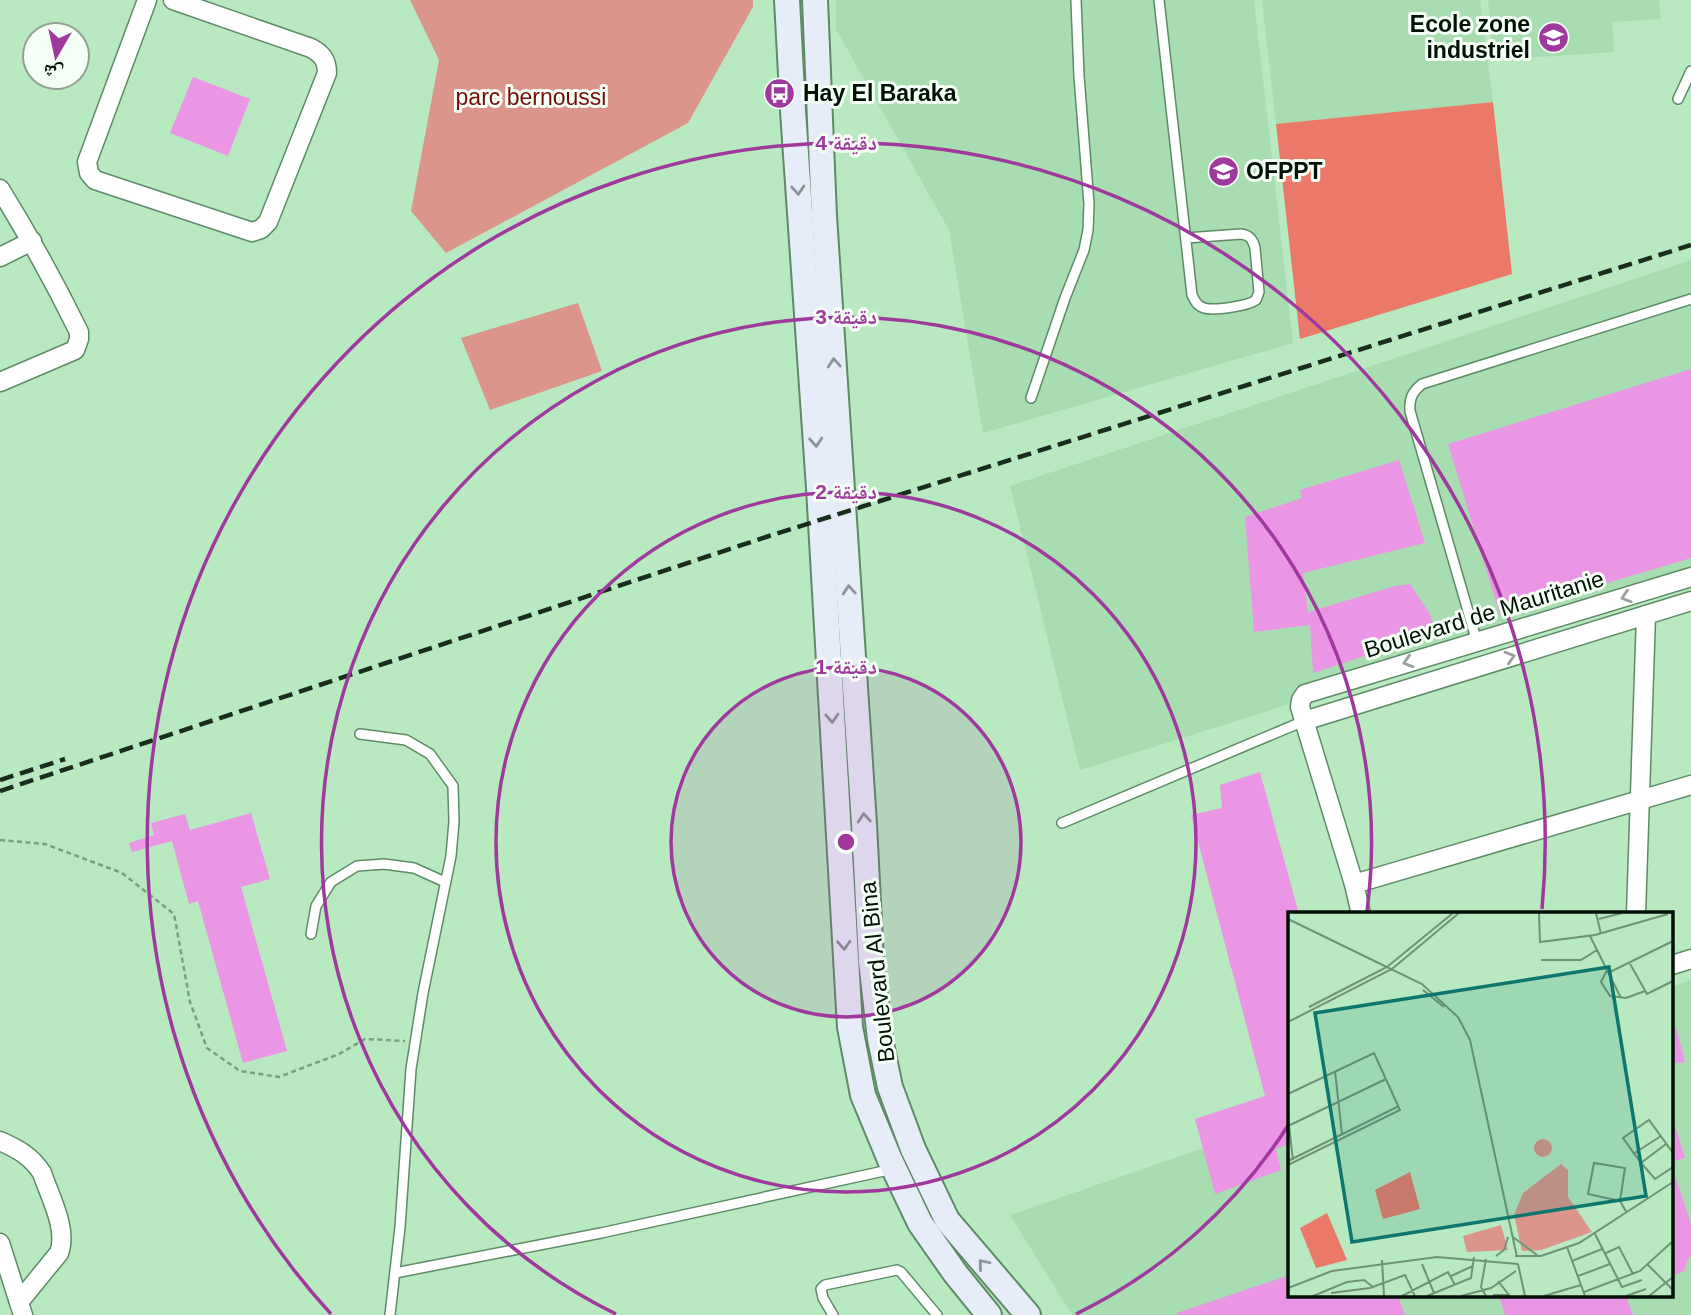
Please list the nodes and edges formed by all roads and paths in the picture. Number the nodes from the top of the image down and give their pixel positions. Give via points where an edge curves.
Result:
1 (147, 0) edge
2 (173, 0) edge
3 (787, 0) edge
4 (815, 0) edge
5 (1076, 0) edge
6 (1159, 0) edge
7 (1691, 72) edge
8 (1678, 99) dead end
9 (0, 189) edge
10 (1186, 238) junction
11 (32, 241) junction
12 (0, 257) edge
13 (1691, 299) edge
14 (0, 382) edge
15 (1031, 398) dead end
16 (1691, 577) edge
17 (1691, 601) edge
18 (1646, 615) junction
19 (1476, 642) junction
20 (1302, 714) junction
21 (360, 734) dead end
22 (1691, 785) edge
23 (1640, 800) junction
24 (1062, 822) dead end
25 (0, 840) edge
26 (446, 882) junction
27 (1354, 884) junction
28 (1361, 912) edge
29 (1636, 912) edge
30 (311, 934) dead end
31 (1691, 959) edge
32 (1674, 964) edge
33 (416, 1041) junction
34 (0, 1141) edge
35 (894, 1169) junction
36 (0, 1243) edge
37 (394, 1273) junction
38 (6, 1285) edge
39 (21, 1308) edge
40 (390, 1315) edge
41 (833, 1315) edge
42 (937, 1315) edge
43 (989, 1315) edge
44 (1028, 1315) edge

1 - 2 street via 87,162 89,173 95,180 252,232 261,229 268,222 327,64 311,48
3 -> 35 main road, Boulevard Al Bina via 850,1027 863,1095
44 -> 4 main road, Boulevard Al Bina via 947,1220 890,1087 880,1039 871,961 824,216
5 - 15 lane via 1088,230
6 - 10 lane
7 - 8 lane
9 - 11 street
10 - 10 lane via 1196,303 1210,309 1256,300 1255,248 1249,236
11 - 12 street
11 - 14 street via 79,332 78,346
13 - 19 lane via 1422,384 1411,396 1410,411
16 -> 19 street, Boulevard de Mauritanie
17 - 18 street
20 -> 18 street
18 - 23 street
19 -> 20 street, Boulevard de Mauritanie via 1307,692 1301,700
20 - 24 lane
20 - 27 street
21 - 26 lane via 406,740 430,754 453,786 454,822
22 - 23 street
23 - 27 street
23 - 29 street
25 - 33 path via 45,844 122,873 174,914 190,1002 207,1048 240,1071 279,1077 365,1039
26 - 30 lane via 414,868 384,863 357,866 331,882 316,905
26 - 33 lane
27 - 28 street
31 - 32 street
33 - 37 lane
34 - 39 street via 37,1165 62,1232 59,1253
35 - 37 lane
35 - 43 main road, Boulevard Al Bina via 920,1223
36 - 38 street
37 - 40 lane
38 - 39 street
41 - 42 lane via 823,1298 825,1285 897,1270

